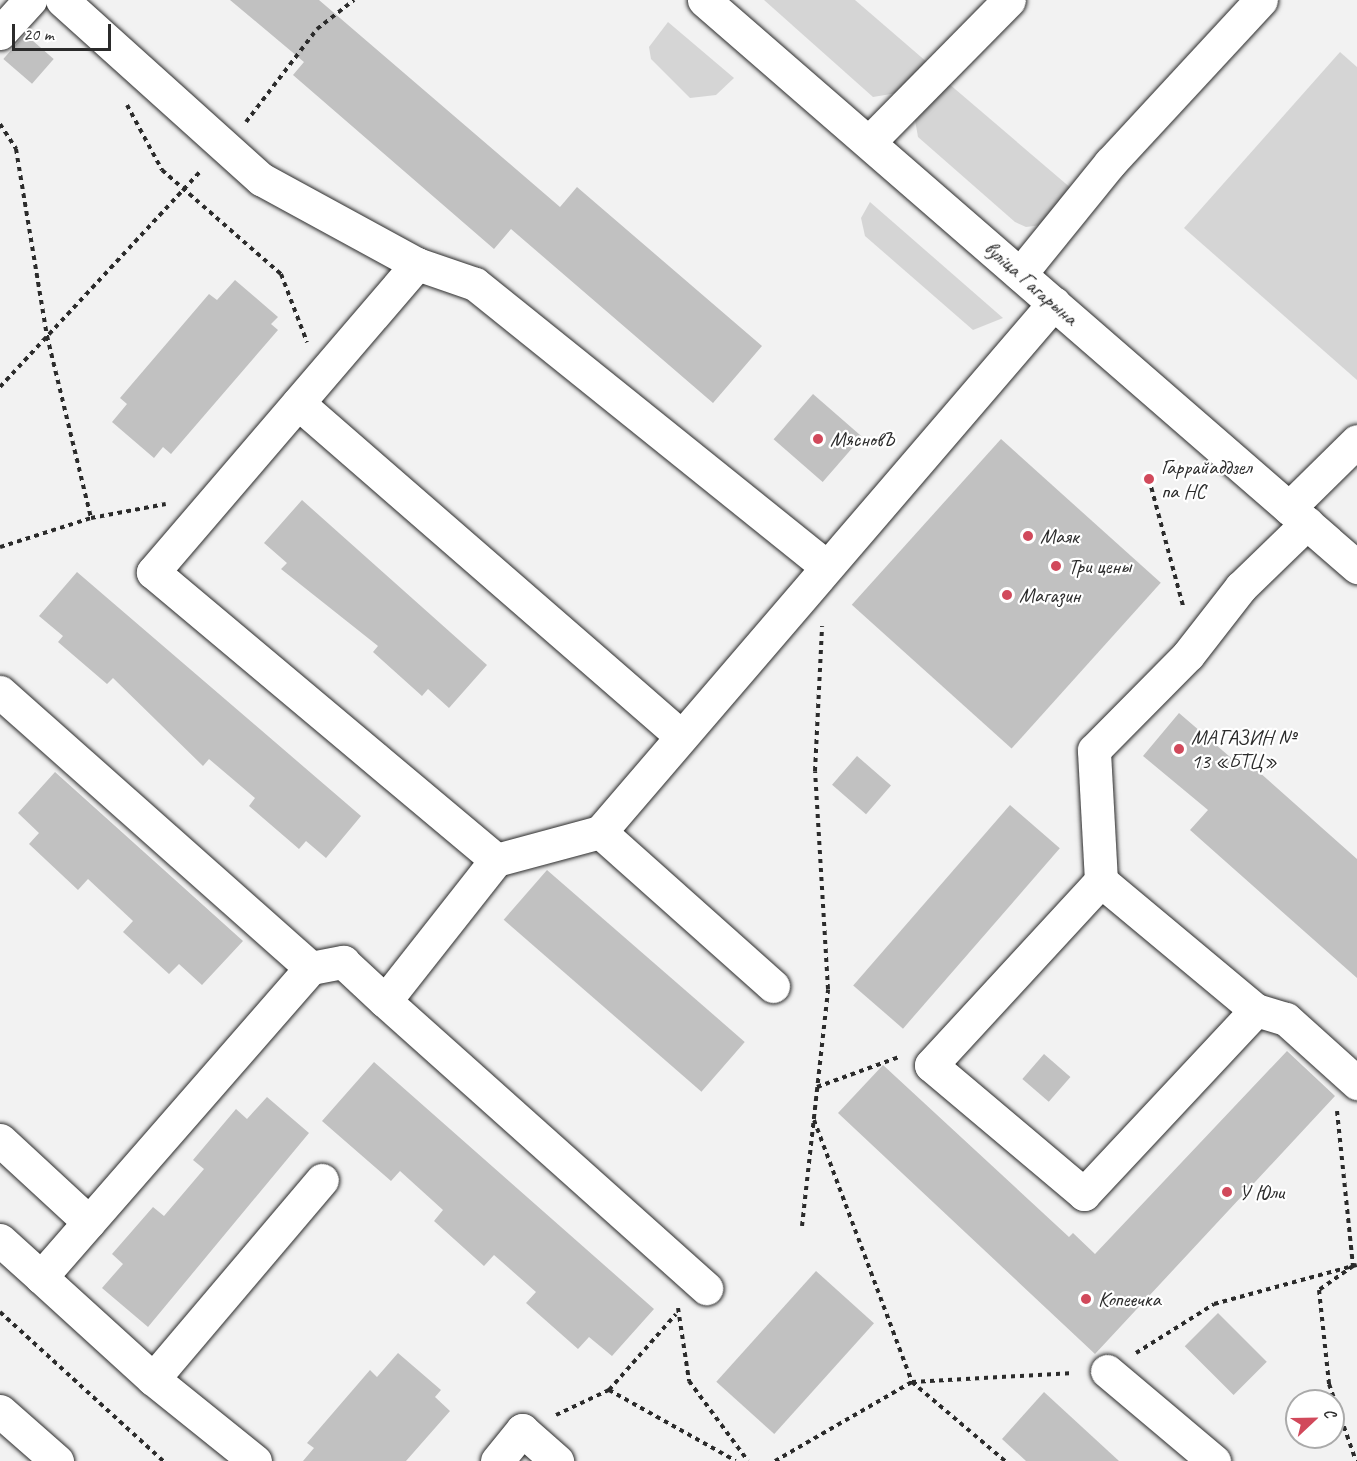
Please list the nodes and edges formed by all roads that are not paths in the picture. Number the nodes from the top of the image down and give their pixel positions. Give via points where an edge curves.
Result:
1 (30, 0) edge
2 (62, 0) edge
3 (704, 0) edge
4 (1009, 0) edge
5 (1261, 0) edge
6 (0, 33) edge
7 (869, 142) junction
8 (417, 264) junction
9 (1020, 274) junction
10 (1054, 303) junction
11 (298, 403) junction
12 (1357, 441) edge
13 (1298, 515) junction
14 (825, 565) junction
15 (1357, 567) edge
16 (0, 692) edge
17 (681, 736) junction
18 (600, 831) junction
19 (496, 860) junction
20 (1101, 881) junction
21 (311, 968) junction
22 (773, 986) dead end
23 (385, 1001) junction
24 (1256, 1010) junction
25 (1357, 1083) edge
26 (0, 1140) edge
27 (321, 1180) dead end
28 (90, 1221) junction
29 (0, 1240) edge
30 (42, 1277) junction
31 (697, 1280) road end
32 (1107, 1371) road end
33 (153, 1379) junction
34 (0, 1411) edge
35 (57, 1461) edge
36 (255, 1461) edge
37 (496, 1461) edge
38 (557, 1461) edge
39 (1214, 1461) edge

1 - 6 main road
2 - 8 main road via 261,179
3 - 7 main road, вуліца Гагарына
4 - 7 main road
5 - 9 main road via 1110,163
7 - 9 main road, вуліца Гагарына
8 - 11 main road
8 - 14 main road via 475,284
9 - 10 main road, вуліца Гагарына
10 - 13 main road, вуліца Гагарына
10 - 14 main road
11 - 17 main road
11 - 19 main road via 153,572
12 - 13 main road
13 - 15 main road, вуліца Гагарына
13 - 20 main road via 1188,656 1094,750
14 - 17 main road
16 - 21 main road
17 - 18 main road
18 - 19 main road
18 - 22 main road
19 - 23 main road
20 - 24 main road
20 - 24 main road via 931,1065 1084,1194
21 - 23 main road via 343,962
21 - 28 main road
23 - 31 main road
24 - 25 main road via 1286,1019
26 - 28 main road
27 - 33 main road
28 - 30 main road
29 - 30 main road
30 - 33 main road
32 - 39 main road
33 - 36 main road
34 - 35 main road
37 - 38 main road via 522,1430

